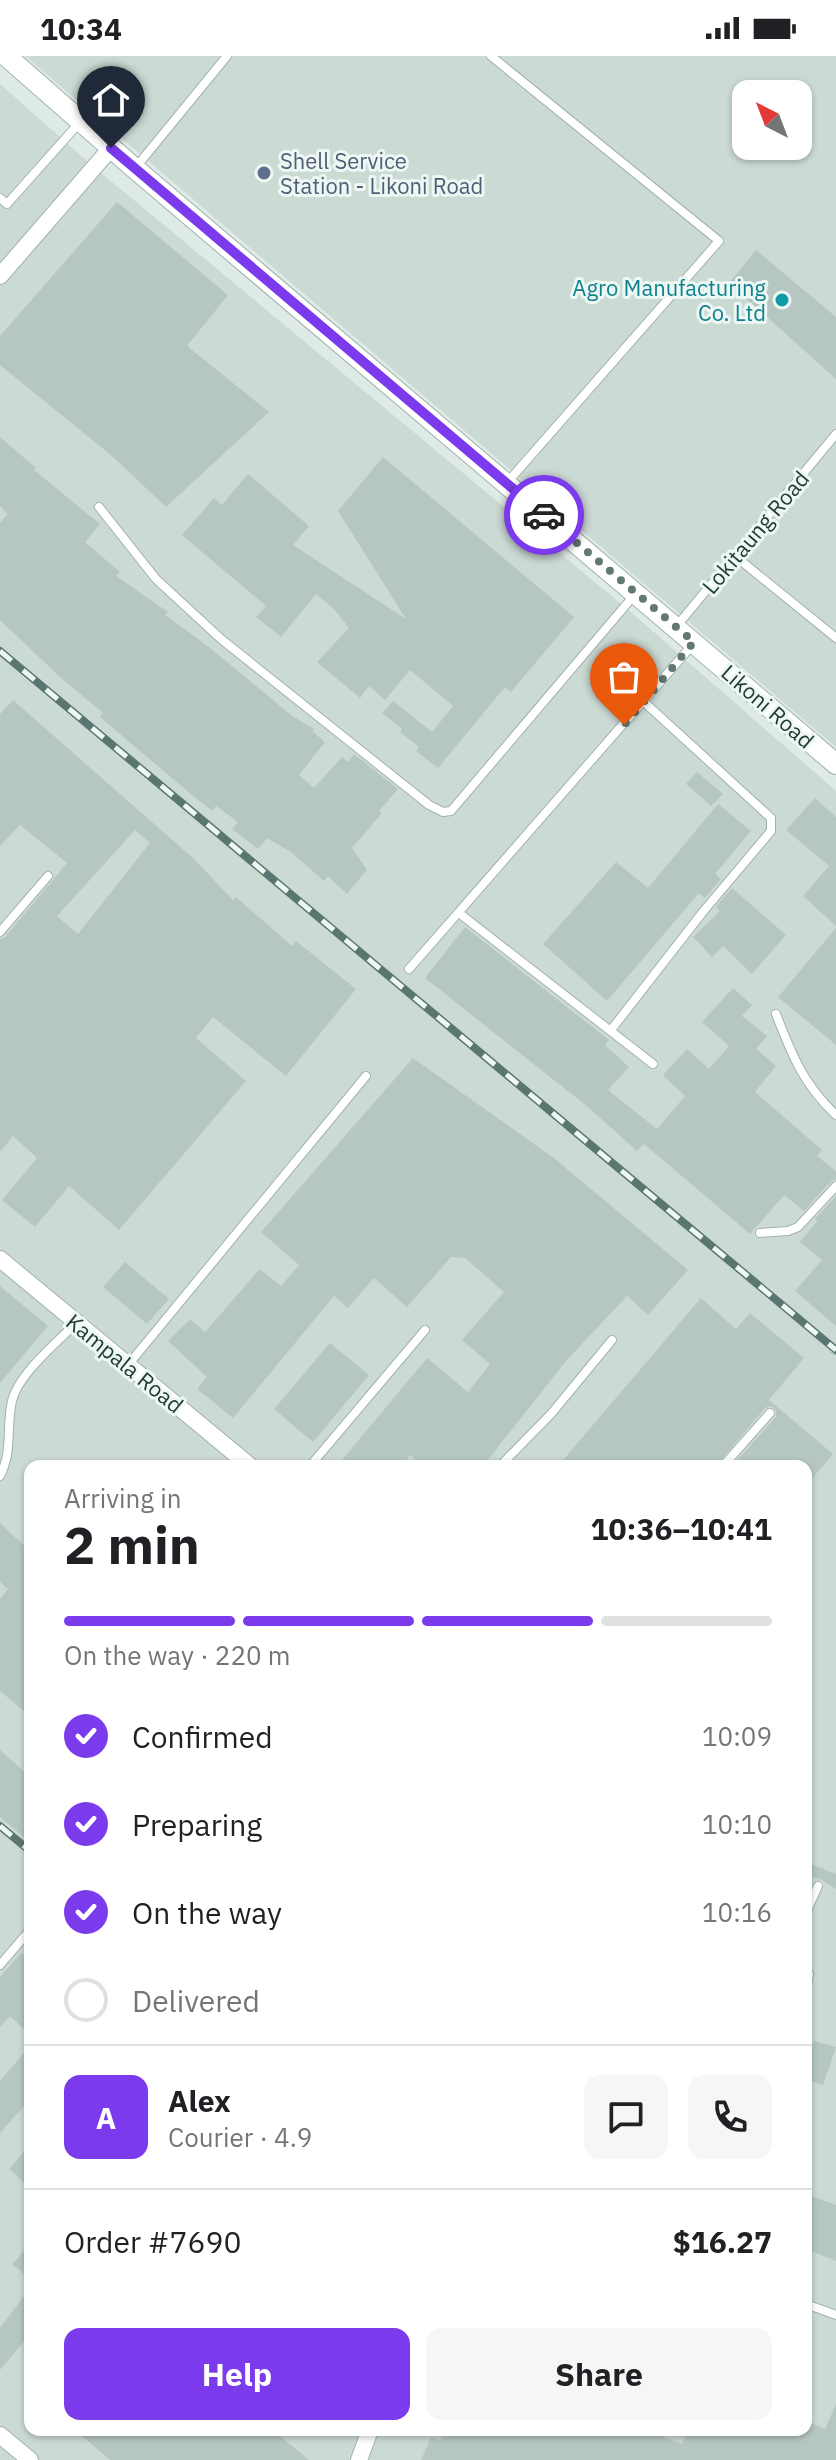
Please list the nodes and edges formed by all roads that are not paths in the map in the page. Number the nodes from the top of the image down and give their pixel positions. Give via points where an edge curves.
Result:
1 (6, 56) edge
2 (18, 56) edge
3 (227, 56) edge
4 (491, 56) edge
5 (81, 122) junction
6 (111, 148) junction
7 (141, 161) junction
8 (0, 198) edge
9 (181, 202) junction
10 (0, 276) edge
11 (836, 434) edge
12 (833, 445) edge
13 (509, 480) junction
14 (99, 507) dead end
15 (735, 556) junction
16 (636, 593) junction
17 (680, 622) junction
18 (836, 638) edge
19 (694, 642) junction
20 (644, 702) junction
21 (836, 754) edge
22 (836, 764) edge
23 (48, 876) dead end
24 (459, 913) junction
25 (0, 932) edge
26 (409, 969) dead end
27 (776, 1014) dead end
28 (611, 1030) junction
29 (653, 1064) dead end
30 (366, 1076) dead end
31 (836, 1115) edge
32 (836, 1186) edge
33 (760, 1233) dead end
34 (0, 1259) edge
35 (76, 1323) junction
36 (425, 1330) dead end
37 (612, 1340) dead end
38 (128, 1365) junction
39 (770, 1413) dead end
40 (243, 1460) edge
41 (315, 1460) edge
42 (506, 1460) edge
43 (728, 1460) edge
44 (0, 1476) edge
45 (818, 1886) dead end
46 (812, 1900) edge
47 (24, 1937) edge
48 (0, 1965) edge
49 (812, 2306) edge
50 (836, 2315) edge
51 (0, 2435) edge
52 (368, 2436) edge
53 (30, 2460) edge
54 (359, 2460) edge

1 - 5 street, Likoni Road
2 - 7 street, Likoni Road
3 - 7 lane
4 - 13 lane via 719,241
5 - 6 street, Likoni Road
5 - 8 lane via 7,204
6 - 9 street, Likoni Road
6 - 10 street
7 - 9 street, Likoni Road
9 - 13 street, Likoni Road
11 - 12 lane, Lokitaung Road
12 - 15 lane, Lokitaung Road
13 - 16 street, Likoni Road
13 - 17 street, Likoni Road
14 - 16 lane via 156,579 221,639 443,812 451,811
15 - 17 lane, Lokitaung Road
15 - 18 lane
16 - 19 street, Likoni Road
17 - 21 street, Likoni Road
19 - 20 lane
19 - 22 street, Likoni Road
20 - 24 lane
20 - 28 lane via 773,824
23 - 25 lane
24 - 26 lane
24 - 28 lane
27 - 31 lane via 806,1082
28 - 29 lane
30 - 38 lane
32 - 33 lane via 798,1227
34 - 35 street, Kampala Road
35 - 38 street, Kampala Road
35 - 44 lane via 17,1387
36 - 41 lane
37 - 42 lane
38 - 40 street, Kampala Road
39 - 43 lane
45 - 46 lane
47 - 48 lane
49 - 50 lane
51 - 53 street
52 - 54 street

